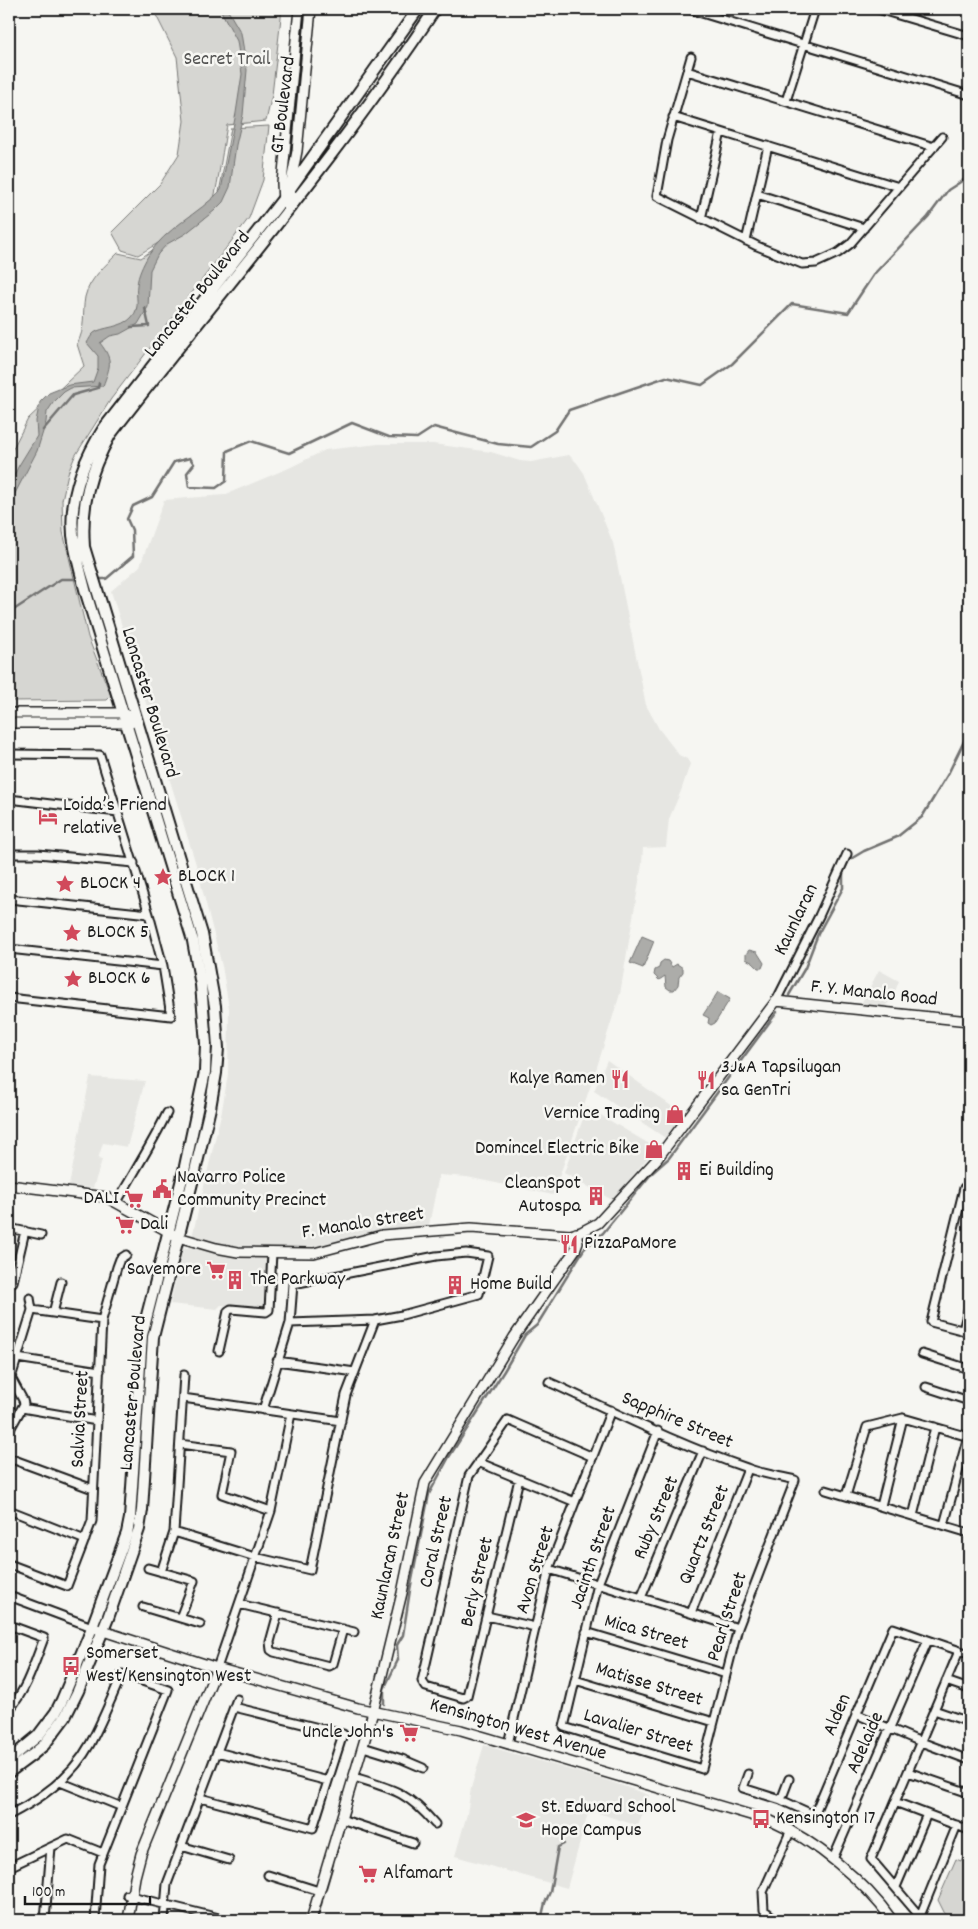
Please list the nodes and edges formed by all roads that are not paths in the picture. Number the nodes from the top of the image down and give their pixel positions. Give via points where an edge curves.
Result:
1 (299, 9) edge
2 (311, 9) edge
3 (418, 9) edge
4 (435, 9) edge
5 (815, 9) edge
6 (878, 9) edge
7 (692, 10) dead end
8 (969, 36) edge
9 (804, 44) junction
10 (691, 56) dead end
11 (687, 71) junction
12 (969, 95) edge
13 (786, 101) junction
14 (673, 117) junction
15 (721, 132) junction
16 (942, 137) dead end
17 (768, 146) junction
18 (934, 147) junction
19 (290, 187) junction
20 (899, 187) junction
21 (757, 194) junction
22 (287, 202) junction
23 (701, 219) junction
24 (864, 228) junction
25 (746, 241) junction
26 (89, 582) junction
27 (9, 713) edge
28 (125, 718) junction
29 (9, 723) edge
30 (138, 723) junction
31 (9, 754) edge
32 (9, 799) edge
33 (118, 812) junction
34 (9, 854) edge
35 (847, 854) dead end
36 (134, 863) junction
37 (9, 899) edge
38 (149, 914) junction
39 (9, 949) edge
40 (163, 966) junction
41 (9, 998) edge
42 (776, 1001) junction
43 (969, 1021) edge
44 (167, 1113) dead end
45 (9, 1185) edge
46 (969, 1188) edge
47 (117, 1202) junction
48 (9, 1228) edge
49 (25, 1231) junction
50 (168, 1232) junction
51 (576, 1233) junction
52 (41, 1235) dead end
53 (178, 1237) junction
54 (272, 1253) junction
55 (126, 1255) dead end
56 (11, 1281) edge
57 (61, 1282) dead end
58 (30, 1298) dead end
59 (969, 1306) edge
60 (32, 1310) junction
61 (53, 1313) junction
62 (102, 1320) junction
63 (375, 1320) junction
64 (290, 1322) junction
65 (966, 1331) edge
66 (219, 1352) dead end
67 (922, 1354) dead end
68 (17, 1358) junction
69 (277, 1361) junction
70 (969, 1368) edge
71 (100, 1371) junction
72 (355, 1372) junction
73 (184, 1375) dead end
74 (549, 1382) dead end
75 (926, 1387) dead end
76 (183, 1398) junction
77 (969, 1402) edge
78 (22, 1408) junction
79 (263, 1410) junction
80 (611, 1410) junction
81 (291, 1414) junction
82 (903, 1418) junction
83 (97, 1421) junction
84 (341, 1421) junction
85 (935, 1427) junction
86 (9, 1431) edge
87 (658, 1431) junction
88 (968, 1437) edge
89 (180, 1444) junction
90 (704, 1451) junction
91 (593, 1457) junction
92 (9, 1458) edge
93 (478, 1462) junction
94 (748, 1469) junction
95 (519, 1479) junction
96 (795, 1480) joint
97 (93, 1489) junction
98 (826, 1490) dead end
99 (846, 1496) junction
100 (576, 1502) junction
101 (881, 1506) junction
102 (9, 1510) edge
103 (271, 1511) junction
104 (913, 1516) junction
105 (944, 1525) junction
106 (174, 1532) junction
107 (969, 1532) edge
108 (85, 1540) junction
109 (255, 1557) junction
110 (9, 1564) edge
111 (148, 1568) dead end
112 (549, 1569) junction
113 (161, 1572) junction
114 (598, 1584) junction
115 (9, 1596) edge
116 (641, 1598) junction
117 (239, 1604) junction
118 (143, 1607) dead end
119 (278, 1613) junction
120 (691, 1613) junction
121 (487, 1616) junction
122 (180, 1618) junction
123 (200, 1624) dead end
124 (9, 1625) edge
125 (92, 1627) junction
126 (536, 1628) junction
127 (738, 1628) junction
128 (343, 1629) junction
129 (103, 1631) junction
130 (354, 1632) dead end
131 (586, 1632) junction
132 (928, 1640) junction
133 (959, 1651) junction
134 (969, 1654) edge
135 (218, 1668) junction
136 (726, 1674) junction
137 (575, 1680) junction
138 (946, 1681) junction
139 (969, 1688) edge
140 (468, 1693) joint
141 (237, 1699) dead end
142 (234, 1707) junction
143 (9, 1710) edge
144 (934, 1710) junction
145 (373, 1712) junction
146 (856, 1714) junction
147 (714, 1722) junction
148 (969, 1722) edge
149 (564, 1727) joint
150 (890, 1729) junction
151 (920, 1742) junction
152 (508, 1744) junction
153 (362, 1747) junction
154 (217, 1752) junction
155 (9, 1760) edge
156 (969, 1760) edge
157 (423, 1768) dead end
158 (702, 1769) joint
159 (9, 1772) edge
160 (908, 1772) junction
161 (748, 1774) dead end
162 (354, 1777) junction
163 (789, 1780) dead end
164 (328, 1781) junction
165 (60, 1782) junction
166 (969, 1793) edge
167 (200, 1798) junction
168 (781, 1800) junction
169 (895, 1802) junction
170 (122, 1808) junction
171 (927, 1814) junction
172 (9, 1815) edge
173 (341, 1819) junction
174 (436, 1824) dead end
175 (957, 1825) junction
176 (791, 1830) junction
177 (969, 1830) edge
178 (413, 1843) dead end
179 (182, 1846) junction
180 (51, 1847) junction
181 (104, 1853) junction
182 (833, 1859) junction
183 (229, 1860) dead end
184 (9, 1867) edge
185 (268, 1875) dead end
186 (896, 1887) junction
187 (319, 1891) junction
188 (129, 1896) junction
189 (166, 1905) junction
190 (921, 1918) edge
191 (45, 1920) edge
192 (95, 1920) edge
193 (128, 1920) edge
194 (164, 1920) edge
195 (227, 1920) edge
196 (311, 1920) edge
197 (776, 1920) edge
198 (892, 1920) edge

1 - 22 street, GT Boulevard via 282,184
2 - 19 street, GT Boulevard via 297,151
3 - 19 main road, Lancaster Boulevard
4 - 22 main road, Lancaster Boulevard via 347,134
5 - 9 street
6 - 8 street
7 - 9 street
9 - 12 street
9 - 13 street
10 - 11 street
11 - 13 street
11 - 14 street
13 - 18 street
14 - 15 street
14 - 23 street via 657,196
15 - 17 street
15 - 23 street
16 - 18 street
17 - 20 street
17 - 21 street
18 - 20 street
19 - 22 main road, Lancaster Boulevard
20 - 24 street
21 - 24 street
21 - 25 street
22 - 26 main road, Lancaster Boulevard via 285,214 110,434 92,472 83,514
22 - 26 main road, Lancaster Boulevard via 129,394 92,447 82,470 73,512 75,548
23 - 25 street
24 - 25 street via 838,253 816,263 802,264
26 - 28 main road, Lancaster Boulevard
26 - 30 main road, Lancaster Boulevard
27 - 28 street
28 - 29 street
28 - 30 street
28 - 50 main road, Lancaster Boulevard via 193,941 204,1007 205,1072
30 - 53 main road, Lancaster Boulevard via 202,934 215,1006 218,1048 214,1089
31 - 33 street via 100,754
32 - 33 street
33 - 36 street
34 - 36 street
35 - 42 street, Kaunlaran
36 - 38 street
37 - 38 street
38 - 40 street
39 - 40 street
40 - 41 street via 171,1016
42 - 43 street, F. Y. Manalo Road
42 - 51 street, F. Manalo Street via 657,1159 598,1223
44 - 47 street
45 - 47 street, F. Manalo Street via 96,1195
46 - 65 street via 964,1188 932,1322
47 - 50 street, F. Manalo Street
48 - 49 street
49 - 52 street
49 - 56 street
50 - 53 street, F. Manalo Street
50 - 125 main road, Lancaster Boulevard via 142,1335 130,1518
51 - 54 street, F. Manalo Street via 560,1235 482,1228 446,1230 382,1235 314,1253
51 - 145 street, Kaunlaran Street via 578,1242 575,1250 514,1337 425,1483
53 - 54 street, F. Manalo Street via 238,1252
53 - 129 main road, Lancaster Boulevard via 153,1337 141,1520
54 - 66 street via 269,1310 228,1311
55 - 62 street, Salvia Street via 116,1267
57 - 61 street
58 - 60 street
59 - 65 street
60 - 61 street
60 - 68 street
61 - 62 street
62 - 71 street, Salvia Street
63 - 64 street
63 - 64 street via 479,1294 488,1256 466,1253 436,1256 292,1284
63 - 72 street
64 - 69 street
67 - 70 street
68 - 71 street
68 - 78 street via 11,1378 23,1400
69 - 72 street
69 - 79 street
71 - 83 street, Salvia Street
72 - 84 street
73 - 76 street
74 - 80 street, Sapphire Street
75 - 77 street
76 - 79 street
76 - 89 street
78 - 83 street
78 - 86 street
79 - 81 street
80 - 87 street, Sapphire Street
80 - 91 street, Avon Street
81 - 84 street
81 - 103 street
82 - 85 street
82 - 99 street via 866,1427
82 - 101 street
83 - 97 street, Salvia Street
84 - 109 street via 310,1570
85 - 88 street
85 - 104 street
87 - 90 street, Sapphire Street
87 - 114 street, Jacinth Street
88 - 105 street
89 - 103 street via 231,1451 222,1494
89 - 106 street
90 - 94 street, Sapphire Street
90 - 116 street, Ruby Street
91 - 93 street, Coral Street via 508,1420
91 - 100 street, Avon Street
92 - 97 street
93 - 95 street
93 - 140 street, Coral Street via 469,1476 422,1681 426,1687 463,1698
94 - 96 street, Sapphire Street
94 - 120 street, Quartz Street
95 - 100 street
95 - 121 street, Berly Street
96 - 127 street, Pearl Street
97 - 108 street, Salvia Street via 92,1521
98 - 99 street
99 - 101 street
100 - 112 street, Avon Street
101 - 104 street
102 - 108 street
103 - 109 street
104 - 105 street
105 - 107 street
106 - 109 street
106 - 113 street
108 - 110 street, Salvia Street via 67,1586
109 - 117 street
111 - 113 street
112 - 114 street
112 - 126 street, Avon Street
113 - 122 street via 194,1581
114 - 116 street
114 - 131 street, Jacinth Street
115 - 125 street
116 - 120 street
117 - 119 street
117 - 135 street
118 - 122 street
119 - 128 street
119 - 128 street via 271,1650 329,1666 333,1664
120 - 127 street
121 - 126 street
121 - 140 street, Berly Street
122 - 123 street
124 - 143 street via 44,1638 27,1682
125 - 129 street, Kensington West Avenue
125 - 155 main road, Lancaster Boulevard via 56,1712 38,1736
126 - 152 street, Avon Street
127 - 136 street, Pearl Street
128 - 130 street
129 - 135 street, Kensington West Avenue
129 - 159 main road, Lancaster Boulevard via 65,1718 44,1745
131 - 136 street, Mica Street
131 - 137 street, Jacinth Street
132 - 133 street
132 - 146 street, Alden via 893,1628
132 - 150 street, Adelaide
133 - 134 street
133 - 138 street
135 - 145 street, Kensington West Avenue
135 - 188 street via 141,1854
136 - 147 street, Pearl Street
137 - 147 street, Matisse Street
137 - 149 street, Jacinth Street
138 - 139 street
138 - 144 street
141 - 142 street
142 - 154 street
142 - 164 street via 343,1734
144 - 148 street
144 - 151 street
145 - 152 street, Kensington West Avenue via 431,1722
145 - 153 street, Kaunlaran Street
146 - 150 street
146 - 168 street, Alden via 814,1816
147 - 158 street, Pearl Street
149 - 158 street, Lavalier Street
150 - 151 street
150 - 182 street, Adelaide
151 - 156 street
151 - 160 street
152 - 176 street, Kensington West Avenue
153 - 157 street
153 - 162 street, Kaunlaran Street
154 - 164 street
154 - 167 street
160 - 166 street
160 - 169 street
161 - 168 street via 744,1788
162 - 173 street, Kaunlaran Street
162 - 174 street via 410,1798
163 - 168 street
164 - 167 street via 313,1828
165 - 170 street
165 - 170 street via 89,1745 122,1674 168,1690
165 - 172 street via 31,1804
167 - 179 street
169 - 171 street
169 - 186 street via 871,1860
170 - 181 street
171 - 175 street
171 - 186 street
173 - 178 street
173 - 187 street, Kaunlaran Street
175 - 177 street
175 - 190 street
176 - 182 street, Kensington West Avenue
176 - 197 street via 762,1892 764,1910
179 - 183 street
179 - 189 street via 167,1884
180 - 181 street via 68,1839
180 - 184 street
180 - 191 street
181 - 192 street via 99,1864
182 - 198 street, Kensington West Avenue
185 - 187 street
186 - 190 street
187 - 196 street, Kaunlaran Street
188 - 189 street
188 - 193 street
189 - 194 street
189 - 195 street

